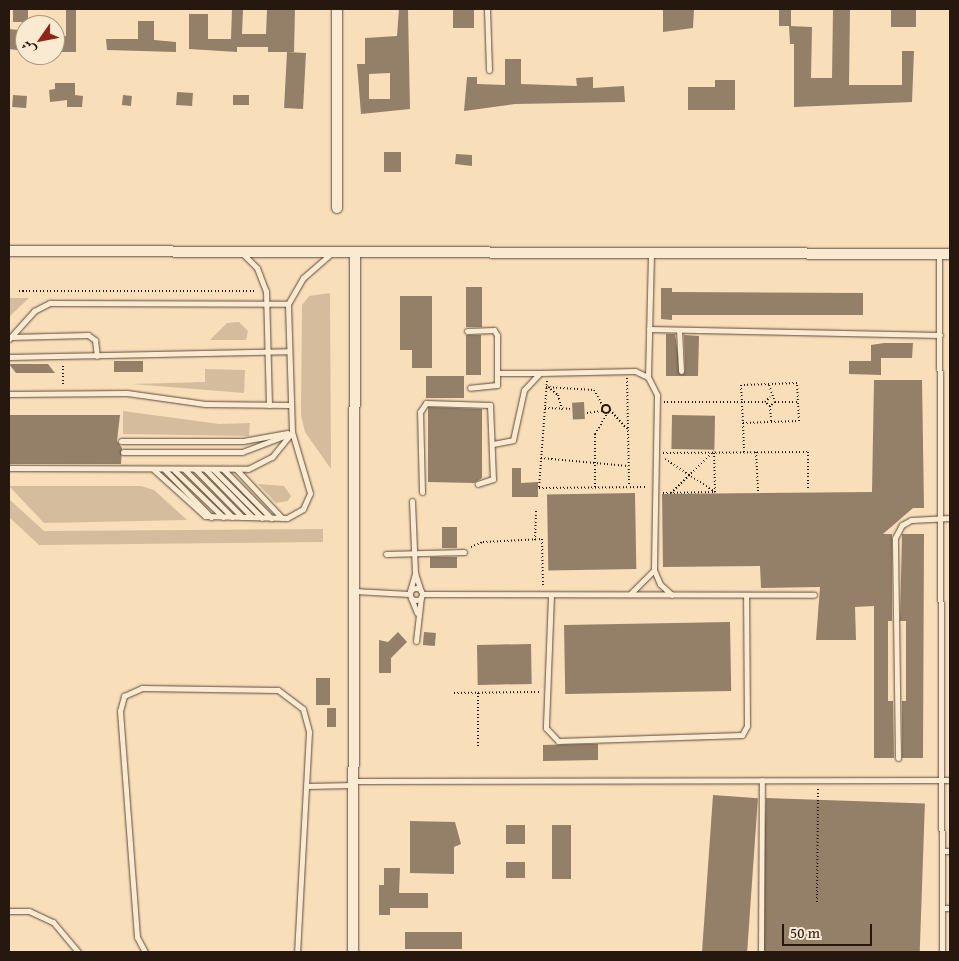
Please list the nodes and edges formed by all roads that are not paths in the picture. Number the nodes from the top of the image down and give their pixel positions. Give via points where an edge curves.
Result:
1 (337, 9) edge
2 (487, 9) edge
3 (489, 70) dead end
4 (337, 208) dead end
5 (9, 251) edge
6 (242, 252) junction
7 (333, 253) junction
8 (355, 253) junction
9 (651, 254) junction
10 (939, 254) junction
11 (950, 254) edge
12 (288, 304) junction
13 (267, 305) junction
14 (649, 329) junction
15 (680, 330) junction
16 (467, 331) dead end
17 (940, 335) junction
18 (10, 338) edge
19 (268, 351) junction
20 (288, 351) junction
21 (9, 356) edge
22 (97, 356) junction
23 (681, 371) dead end
24 (498, 373) junction
25 (540, 373) junction
26 (648, 377) junction
27 (470, 388) dead end
28 (9, 394) edge
29 (269, 405) junction
30 (290, 405) junction
31 (292, 432) junction
32 (121, 441) dead end
33 (492, 444) junction
34 (123, 452) dead end
35 (9, 468) edge
36 (184, 469) junction
37 (213, 469) junction
38 (222, 469) junction
39 (236, 469) junction
40 (154, 470) junction
41 (165, 470) junction
42 (174, 470) junction
43 (195, 470) junction
44 (204, 470) junction
45 (478, 484) dead end
46 (422, 492) dead end
47 (412, 501) dead end
48 (211, 517) junction
49 (223, 517) junction
50 (232, 517) junction
51 (242, 517) junction
52 (252, 517) junction
53 (262, 518) junction
54 (270, 518) junction
55 (282, 518) junction
56 (940, 518) junction
57 (950, 518) edge
58 (464, 552) road end
59 (414, 553) junction
60 (386, 554) dead end
61 (654, 570) junction
62 (415, 573) junction
63 (354, 591) junction
64 (410, 594) junction
65 (421, 594) junction
66 (551, 595) junction
67 (629, 595) junction
68 (672, 595) junction
69 (746, 595) junction
70 (814, 595) dead end
71 (417, 613) junction
72 (416, 641) dead end
73 (898, 758) dead end
74 (762, 780) junction
75 (941, 780) junction
76 (950, 780) edge
77 (353, 783) junction
78 (307, 786) junction
79 (942, 851) junction
80 (950, 851) edge
81 (942, 908) junction
82 (950, 908) edge
83 (9, 911) edge
84 (78, 952) edge
85 (145, 952) edge
86 (297, 952) edge
87 (352, 952) edge
88 (761, 952) edge
89 (942, 952) edge

1 - 4 street
2 - 3 lane
5 - 6 street
6 - 7 street
6 - 13 lane via 257,268 266,291
7 - 8 street
7 - 12 lane via 303,278
8 - 9 street
8 - 63 street
9 - 10 street
9 - 14 lane
10 - 11 street
10 - 17 lane
12 - 13 lane
12 - 20 lane
13 - 18 lane via 50,303 34,311
13 - 19 lane
14 - 15 lane
14 - 26 lane
15 - 17 lane
15 - 23 lane
16 - 24 lane via 496,332
17 - 56 lane
18 - 22 lane via 88,335 95,340
19 - 20 lane
19 - 22 lane
19 - 29 lane
20 - 30 lane
21 - 22 lane
24 - 25 lane
24 - 27 lane via 496,387
25 - 26 lane via 627,371
25 - 33 lane via 524,390 513,440
26 - 61 lane via 657,402
28 - 29 lane via 127,393 206,404
29 - 30 lane
30 - 31 lane
31 - 32 lane via 243,441
31 - 34 lane via 277,442 242,452
31 - 39 lane via 264,463
31 - 55 lane via 310,493 303,509
33 - 45 lane via 493,479
33 - 46 lane via 488,404 424,404 420,412
35 - 40 lane
36 - 42 lane
36 - 43 lane
36 - 50 lane
37 - 38 lane
37 - 44 lane
37 - 53 lane
38 - 39 lane
38 - 54 lane
39 - 55 lane
40 - 41 lane
40 - 48 lane via 197,512
41 - 42 lane
41 - 48 lane
42 - 49 lane
43 - 44 lane
43 - 51 lane
44 - 52 lane
47 - 59 lane
48 - 49 lane
49 - 50 lane
50 - 51 lane
51 - 52 lane
52 - 53 lane
53 - 54 lane
54 - 55 lane
56 - 57 lane
56 - 73 lane via 906,522 895,538
56 - 75 lane
58 - 59 lane
59 - 60 lane
59 - 62 lane
61 - 67 lane
61 - 68 lane via 660,584
62 - 64 lane
62 - 65 lane
63 - 64 lane
63 - 77 street
64 - 65 lane
64 - 65 lane via 414,588
64 - 71 lane
65 - 66 lane
65 - 71 lane
66 - 67 lane
66 - 69 lane via 546,728 558,741 742,735 747,726
67 - 68 lane
68 - 69 lane
69 - 70 lane
71 - 72 lane
74 - 75 lane
74 - 77 lane
74 - 88 lane
75 - 76 lane
75 - 79 lane
77 - 78 lane
77 - 87 street
78 - 85 lane via 307,716 286,692 137,688 124,696 120,711 137,937
78 - 86 lane
79 - 80 lane
79 - 81 lane
81 - 82 lane
81 - 89 lane
83 - 84 lane via 29,911 53,922

